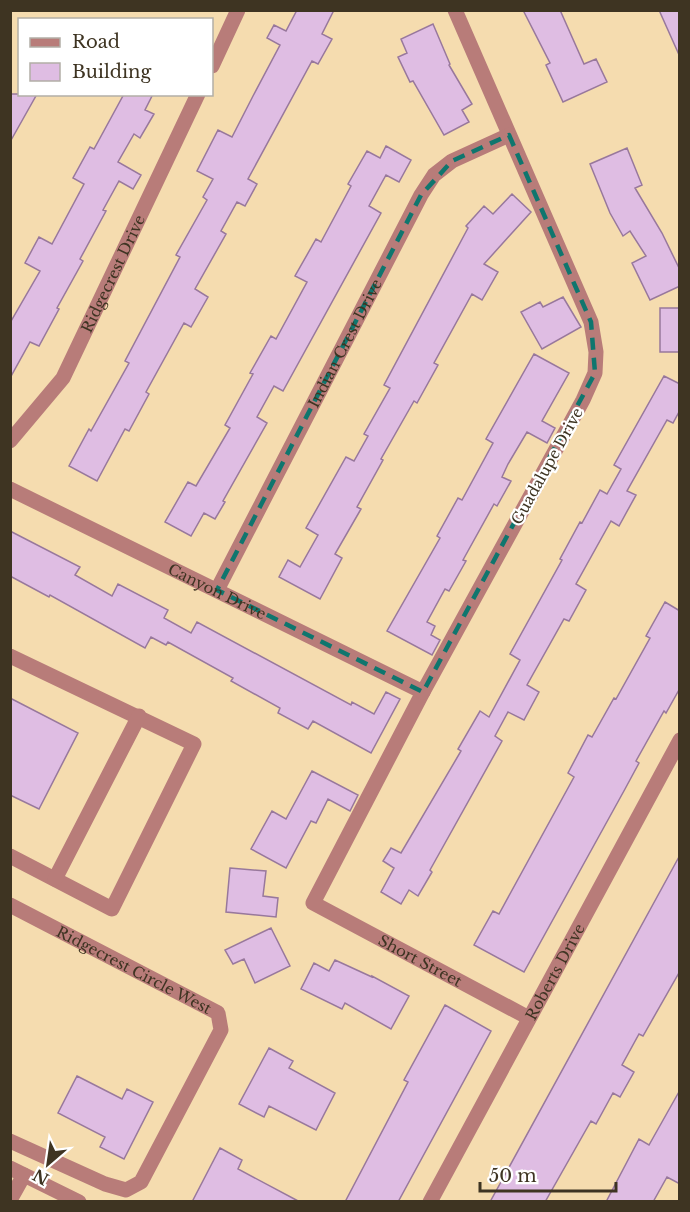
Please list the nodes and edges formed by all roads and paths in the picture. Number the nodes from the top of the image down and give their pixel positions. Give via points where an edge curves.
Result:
1 (238, 10) edge
2 (455, 10) edge
3 (213, 64) edge
4 (197, 96) edge
5 (509, 135) junction
6 (10, 441) edge
7 (10, 489) edge
8 (217, 590) junction
9 (10, 656) edge
10 (423, 692) junction
11 (139, 716) junction
12 (680, 740) edge
13 (10, 856) edge
14 (55, 879) junction
15 (313, 903) joint
16 (10, 906) edge
17 (529, 1018) junction
18 (10, 1141) edge
19 (17, 1172) edge
20 (10, 1200) edge
21 (79, 1202) edge
22 (430, 1202) edge

1 - 3 street
2 - 5 street, Guadalupe Drive
4 - 6 street, Ridgecrest Drive via 63,378
5 - 8 street, Indian Crest Drive via 452,160 434,175 421,195
5 - 10 street, Guadalupe Drive via 591,322 597,352 595,373
7 - 8 street, Canyon Drive
8 - 10 street, Canyon Drive
9 - 11 street
10 - 15 street, Guadalupe Drive
11 - 14 street
11 - 14 street via 194,744 112,909
12 - 17 street, Roberts Drive
13 - 14 street
15 - 17 street, Short Street
16 - 18 street, Ridgecrest Circle West via 218,1013 221,1030 141,1182 126,1190
17 - 22 street, Roberts Drive
19 - 20 street
19 - 21 street

